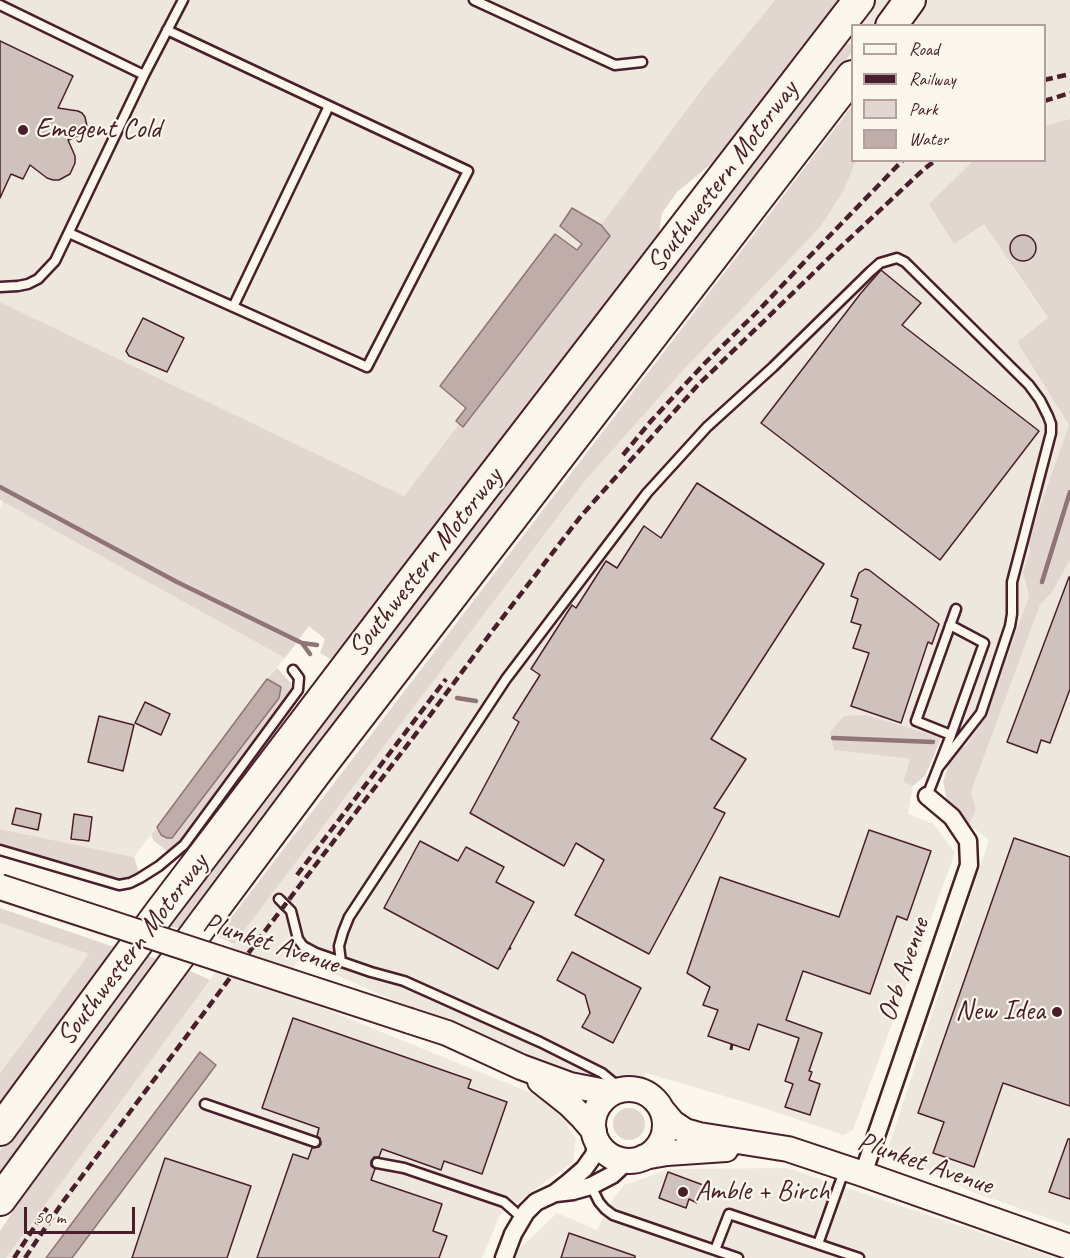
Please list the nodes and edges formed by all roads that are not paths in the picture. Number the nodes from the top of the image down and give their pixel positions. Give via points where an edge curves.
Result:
1 (183, 0) edge
2 (474, 0) edge
3 (859, 0) edge
4 (910, 0) edge
5 (0, 5) edge
6 (892, 24) edge
7 (167, 30) junction
8 (642, 62) dead end
9 (144, 75) junction
10 (848, 83) edge
11 (329, 106) junction
12 (69, 233) junction
13 (0, 287) edge
14 (233, 307) junction
15 (956, 609) dead end
16 (950, 625) junction
17 (293, 670) dead end
18 (951, 735) junction
19 (938, 768) junction
20 (927, 796) joint
21 (0, 850) edge
22 (0, 887) edge
23 (279, 899) dead end
24 (341, 962) junction
25 (521, 1067) junction
26 (616, 1091) junction
27 (205, 1104) dead end
28 (662, 1110) junction
29 (0, 1130) edge
30 (595, 1134) junction
31 (315, 1142) dead end
32 (758, 1145) junction
33 (636, 1159) junction
34 (377, 1163) dead end
35 (854, 1171) junction
36 (591, 1186) junction
37 (555, 1193) junction
38 (0, 1200) edge
39 (522, 1218) junction
40 (818, 1244) junction
41 (1059, 1245) edge
42 (715, 1250) junction
43 (504, 1258) edge
44 (738, 1258) edge
45 (859, 1258) edge

1 - 7 lane
2 - 8 lane via 615,65
3 - 29 highway, Southwestern Motorway via 408,586
4 - 6 highway
5 - 9 lane
7 - 9 lane
7 - 11 lane
9 - 12 lane
10 - 38 highway, Southwestern Motorway via 317,771
11 - 14 lane
11 - 14 lane via 468,171 368,367
12 - 13 lane via 55,261 38,279
12 - 14 lane
15 - 16 lane
16 - 18 lane via 984,643
16 - 18 lane via 916,721
17 - 21 lane via 299,678 298,690 184,845 140,878 119,885
18 - 19 lane
19 - 20 lane
19 - 24 lane via 978,717 1010,626 1012,582 1051,424 1029,385 897,258 880,263 871,271 707,427 647,493 506,679 349,917 339,946
20 - 35 street, Orb Avenue via 952,817 968,841 969,865
22 - 25 main road, Plunket Avenue, bridge via 447,1033
23 - 24 lane via 291,911 303,946
24 - 26 lane via 404,981 540,1041 602,1073
25 - 26 main road, Plunket Avenue via 570,1085
25 - 30 main road, Plunket Avenue via 569,1104
26 - 28 main road via 646,1092
26 - 30 main road via 597,1109
27 - 31 lane
28 - 32 main road, Plunket Avenue via 685,1131
28 - 33 main road via 665,1132 661,1142 654,1151
30 - 33 main road via 608,1154
30 - 37 street via 594,1155 584,1169
32 - 33 main road, Plunket Avenue
32 - 35 main road, Plunket Avenue via 788,1149
33 - 36 street
34 - 39 lane via 404,1168 504,1202
35 - 40 lane
35 - 41 main road, Plunket Avenue
36 - 37 street
36 - 42 lane via 599,1202 614,1215
37 - 39 street via 537,1202
39 - 43 street
40 - 42 lane via 729,1214
40 - 45 lane
42 - 44 lane

